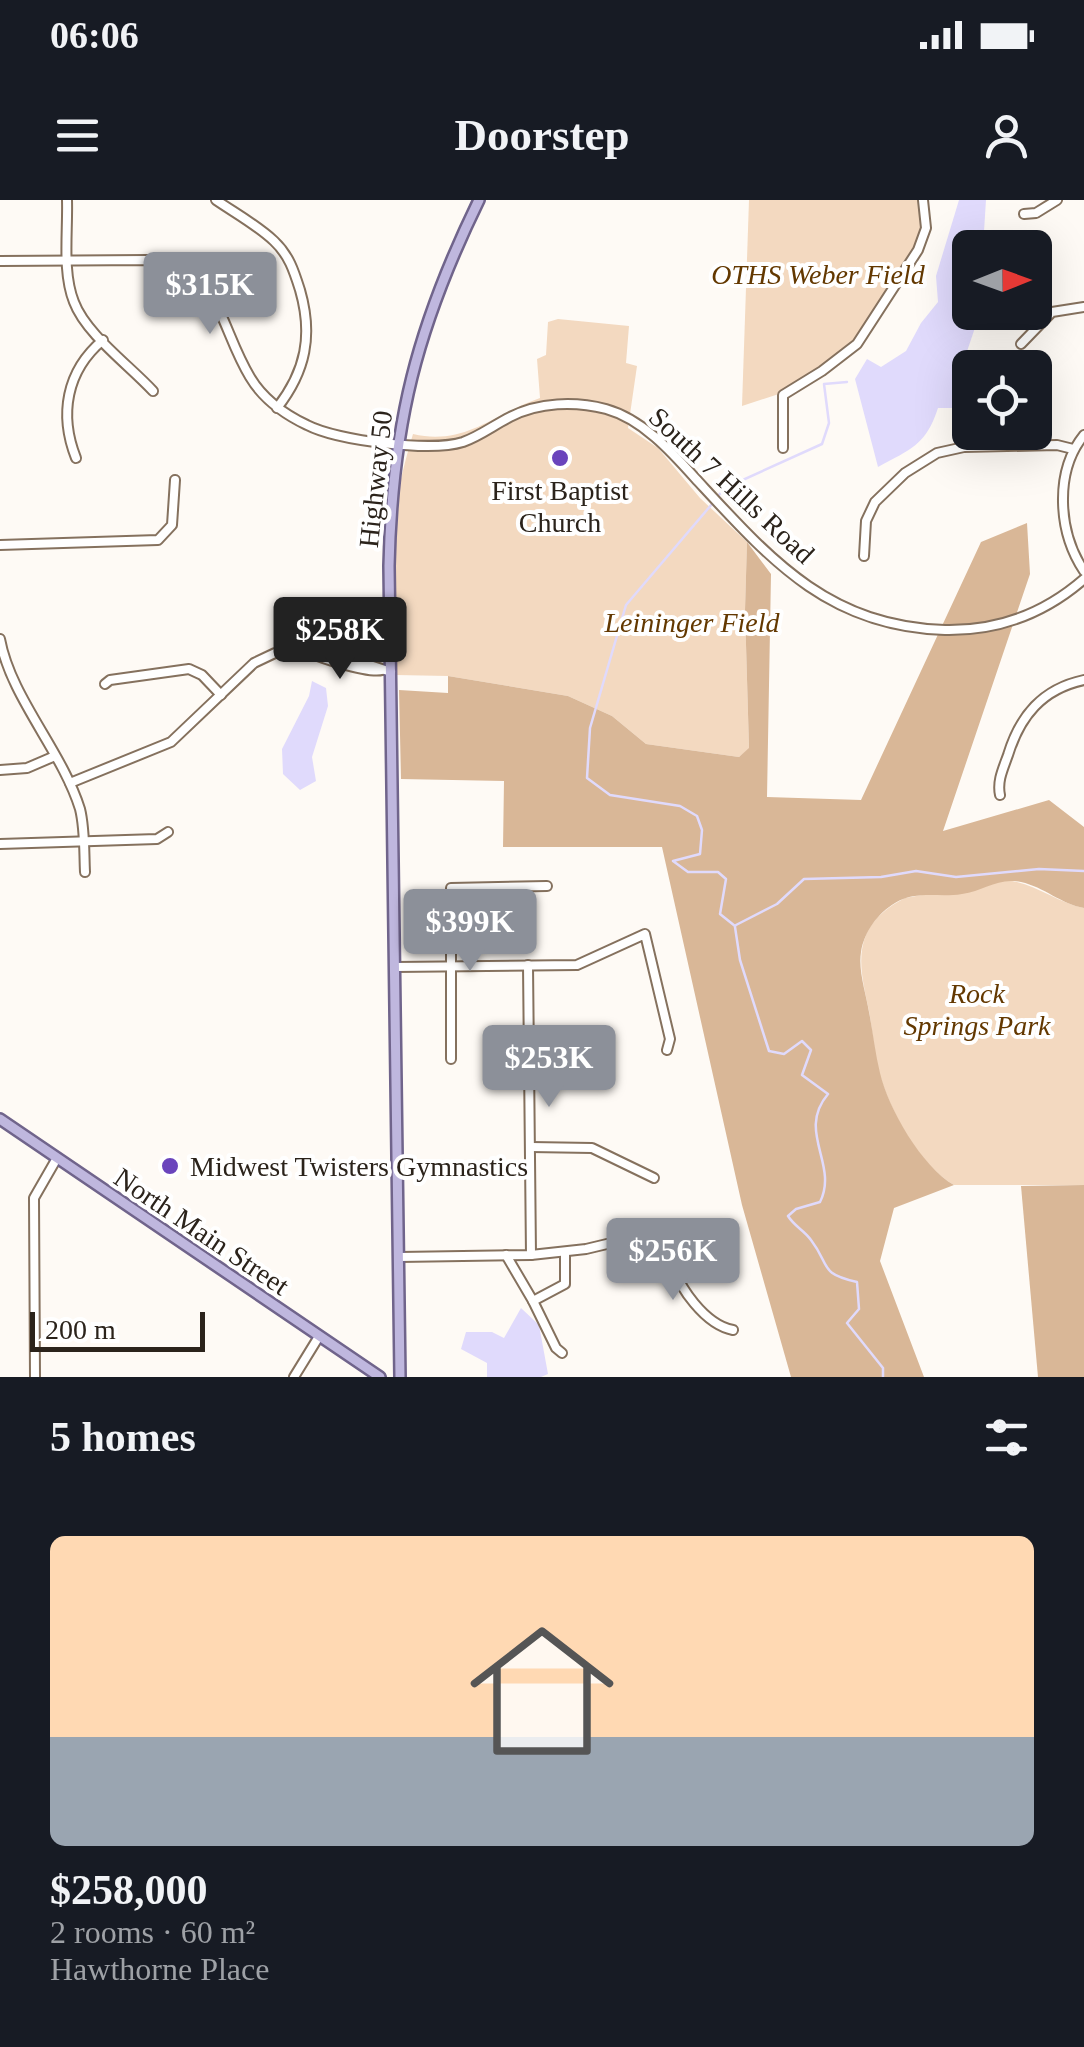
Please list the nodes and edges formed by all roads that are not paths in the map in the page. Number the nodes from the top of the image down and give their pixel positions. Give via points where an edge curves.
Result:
1 (68, 200) edge
2 (216, 200) edge
3 (479, 200) edge
4 (923, 200) edge
5 (1057, 200) edge
6 (1024, 214) dead end
7 (68, 261) junction
8 (0, 262) edge
9 (1084, 307) edge
10 (103, 340) junction
11 (1020, 344) dead end
12 (152, 391) dead end
13 (277, 408) junction
14 (1084, 435) edge
15 (397, 444) junction
16 (784, 448) dead end
17 (1072, 450) junction
18 (76, 458) dead end
19 (175, 480) dead end
20 (0, 545) edge
21 (864, 556) dead end
22 (1084, 570) edge
23 (1084, 579) edge
24 (0, 639) edge
25 (387, 671) junction
26 (1084, 680) edge
27 (105, 684) dead end
28 (221, 695) junction
29 (55, 756) junction
30 (0, 770) edge
31 (70, 783) junction
32 (1000, 795) dead end
33 (168, 832) dead end
34 (84, 842) junction
35 (0, 844) edge
36 (85, 872) dead end
37 (547, 886) dead end
38 (528, 965) junction
39 (451, 966) junction
40 (396, 967) junction
41 (586, 1050) dead end
42 (667, 1050) dead end
43 (530, 1053) junction
44 (451, 1059) dead end
45 (0, 1119) edge
46 (531, 1147) junction
47 (57, 1158) junction
48 (654, 1178) dead end
49 (674, 1237) junction
50 (712, 1241) dead end
51 (565, 1252) junction
52 (506, 1256) junction
53 (530, 1256) junction
54 (400, 1257) junction
55 (534, 1301) junction
56 (733, 1330) dead end
57 (318, 1338) junction
58 (562, 1353) dead end
59 (36, 1377) edge
60 (294, 1377) edge
61 (380, 1377) edge
62 (400, 1377) edge

1 - 7 street
2 - 13 street via 273,240 293,268 305,307 306,349
3 - 15 main road, Highway 50 via 428,317
4 - 16 street via 926,228 918,250 857,344 784,392
5 - 6 street
7 - 8 street
7 - 10 street via 74,303
7 - 13 street via 148,260 189,272 206,286 252,381
9 - 11 street via 1052,312
10 - 12 street
10 - 18 street via 76,372 65,406
13 - 15 street, South 7 Hills Road via 310,428
14 - 17 street
15 - 23 street, South 7 Hills Road via 448,446 544,406 609,410 644,428 818,595 854,613 912,628 960,630 1018,619 1060,600
15 - 25 main road, Highway 50
17 - 21 street via 964,447 938,453 874,502
17 - 22 street via 1065,520 1070,548
19 - 20 street via 172,525 158,540
24 - 29 street
25 - 28 street via 321,647 300,648 254,663
25 - 40 main road, Highway 50
26 - 32 street via 1053,690 1020,721
27 - 28 street via 189,668
28 - 31 street via 171,742
29 - 30 street
29 - 31 street
31 - 34 street
33 - 34 street via 156,839
34 - 35 street
34 - 36 street
37 - 39 street via 451,888
38 - 39 street
38 - 42 street via 578,965 645,934
38 - 43 street
39 - 40 street
39 - 44 street
40 - 54 main road, Highway 50
41 - 43 street
43 - 46 street
45 - 47 main road, North Main Street
46 - 48 street via 592,1148
46 - 53 street
47 - 57 main road, North Main Street
47 - 59 street via 34,1198
49 - 50 street
49 - 51 street
49 - 56 street via 671,1256 680,1280 714,1322
51 - 53 street
51 - 55 street via 565,1284
52 - 53 street
52 - 54 street
52 - 55 street
54 - 62 main road, Highway 50
55 - 58 street
57 - 60 street
57 - 61 main road, North Main Street

